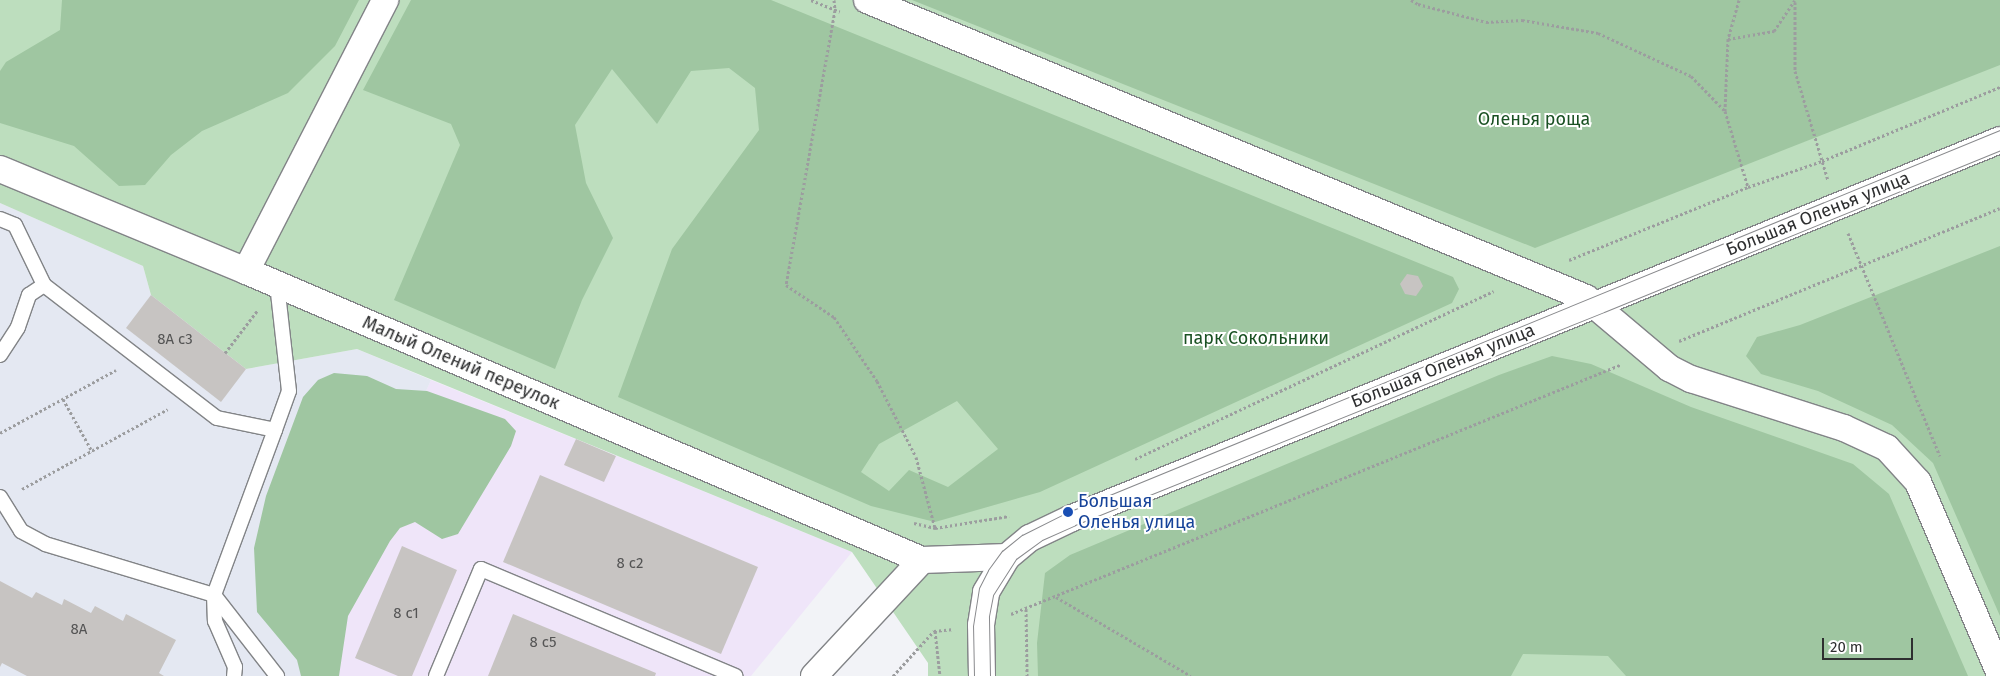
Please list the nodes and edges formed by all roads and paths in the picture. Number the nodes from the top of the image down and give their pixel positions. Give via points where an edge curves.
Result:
1 (385, 0) edge
2 (834, 0) edge
3 (867, 0) edge
4 (1411, 0) edge
5 (1739, 0) edge
6 (1795, 1) edge
7 (1728, 39) junction
8 (2000, 87) edge
9 (1725, 111) junction
10 (2000, 140) edge
11 (1822, 161) junction
12 (0, 169) edge
13 (1748, 187) junction
14 (1837, 207) junction
15 (2000, 208) edge
16 (0, 219) edge
17 (1860, 264) junction
18 (246, 271) junction
19 (1532, 275) junction
20 (277, 284) junction
21 (44, 285) junction
22 (1595, 304) junction
23 (1650, 353) junction
24 (0, 355) edge
25 (138, 357) junction
26 (190, 397) junction
27 (63, 399) junction
28 (275, 430) junction
29 (0, 433) edge
30 (92, 451) junction
31 (1940, 456) dead end
32 (1130, 461) dead end
33 (1, 498) edge
34 (1013, 516) dead end
35 (1007, 557) junction
36 (922, 560) junction
37 (214, 595) junction
38 (1055, 596) junction
39 (1026, 608) junction
40 (981, 624) junction
41 (934, 631) junction
42 (710, 671) edge
43 (2000, 674) edge
44 (234, 676) edge
45 (277, 676) edge
46 (436, 676) edge
47 (735, 676) edge
48 (814, 676) edge
49 (893, 676) edge
50 (940, 676) edge
51 (982, 676) edge
52 (1027, 676) edge
53 (1190, 676) edge

1 - 18 street
2 - 34 path via 835,10 786,285 834,317 877,381 916,457 935,528
3 - 19 street
4 - 9 path via 1486,22 1522,20 1598,33 1691,76
5 - 7 path
6 - 7 path via 1774,31
6 - 11 path via 1795,71
7 - 9 path
8 - 11 path
9 - 13 path
10 - 14 street, Большая Оленья улица
11 - 13 path
11 - 14 path
12 - 18 street, Малый Олений переулок
13 - 19 path
14 - 17 path
14 - 22 street, Большая Оленья улица
15 - 17 path
16 - 21 lane via 15,225
17 - 23 path
17 - 31 path
18 - 20 street, Малый Олений переулок
19 - 22 street
19 - 32 path
20 - 28 lane via 290,391
20 - 36 street, Малый Олений переулок
21 - 24 lane via 29,295 18,327
21 - 25 lane
22 - 23 street
22 - 35 street, Большая Оленья улица via 1072,518 1030,538
23 - 38 path
23 - 43 street via 1669,368 1691,378 1844,428 1887,448 1918,482
25 - 26 lane
25 - 27 path
26 - 28 lane via 217,418
26 - 30 path
27 - 29 path
27 - 30 path
28 - 37 lane
30 - 33 path
33 - 37 lane via 20,531 45,544
35 - 36 street
35 - 40 street, Большая Оленья улица via 986,592
36 - 48 street
37 - 44 lane via 215,621 235,666
37 - 45 lane
38 - 39 path
38 - 53 path
39 - 40 path
39 - 52 path
40 - 41 path
40 - 51 street, Большая Оленья улица
41 - 49 path
41 - 50 path
42 - 46 lane via 481,569
42 - 47 lane

